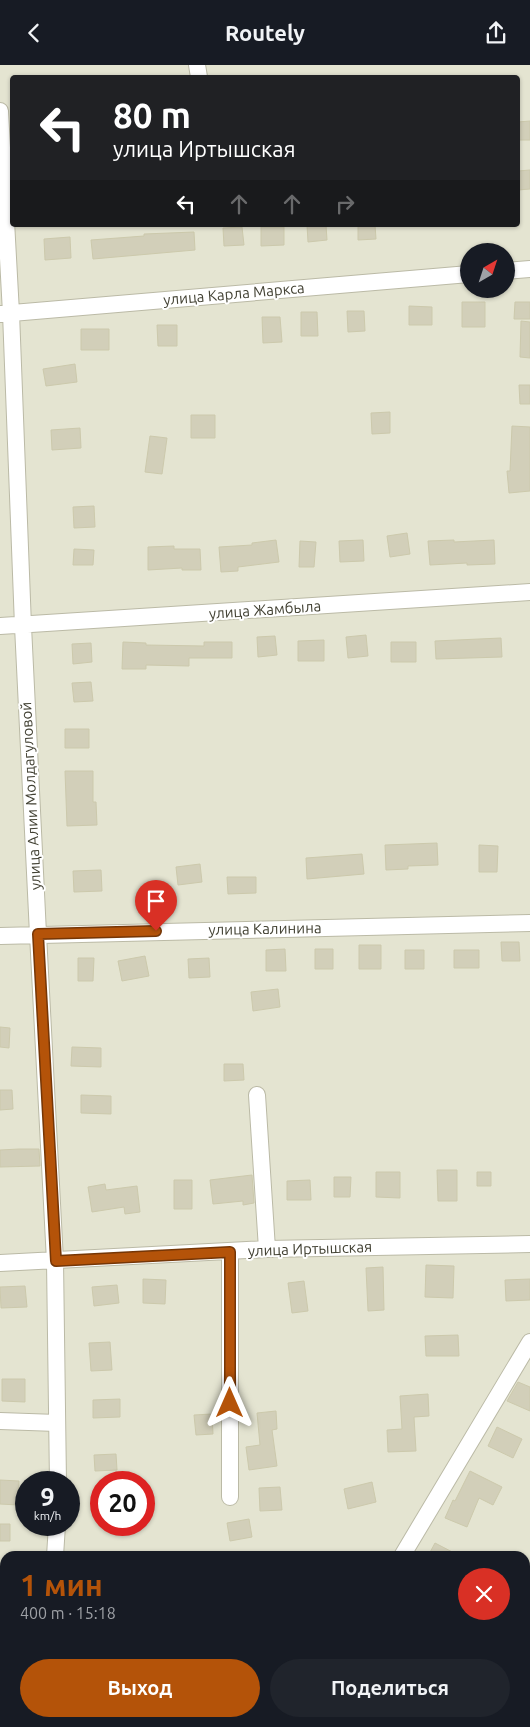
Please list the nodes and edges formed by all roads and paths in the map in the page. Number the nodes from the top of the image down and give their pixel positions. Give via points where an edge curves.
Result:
1 (0, 111) edge
2 (530, 269) edge
3 (515, 270) edge
4 (460, 276) edge
5 (6, 313) edge
6 (530, 592) edge
7 (0, 626) edge
8 (23, 626) junction
9 (530, 923) edge
10 (38, 934) junction
11 (0, 936) edge
12 (258, 1095) dead end
13 (530, 1245) edge
14 (267, 1249) junction
15 (230, 1252) junction
16 (56, 1261) junction
17 (0, 1263) edge
18 (530, 1342) edge
19 (0, 1421) edge
20 (56, 1423) junction
21 (58, 1471) edge
22 (230, 1497) dead end
23 (56, 1536) edge
24 (55, 1551) edge
25 (405, 1551) edge

1 - 5 street, улица Алии Молдагуловой
2 - 3 street
4 - 5 street, улица Карла Маркса
5 - 8 street, улица Алии Молдагуловой
6 - 8 street, улица Жамбыла
7 - 8 street, улица Жамбыла
8 - 10 street, улица Алии Молдагуловой
9 - 10 street, улица Калинина
10 - 11 street, улица Калинина
10 - 16 street, улица Алии Молдагуловой
12 - 14 street
13 - 14 street, улица Иртышская
14 - 15 street, улица Иртышская
15 - 16 street, улица Иртышская
15 - 22 street
16 - 17 street, улица Иртышская
16 - 20 street, улица Алии Молдагуловой
18 - 25 street
19 - 20 street
20 - 21 street, улица Алии Молдагуловой
23 - 24 street

